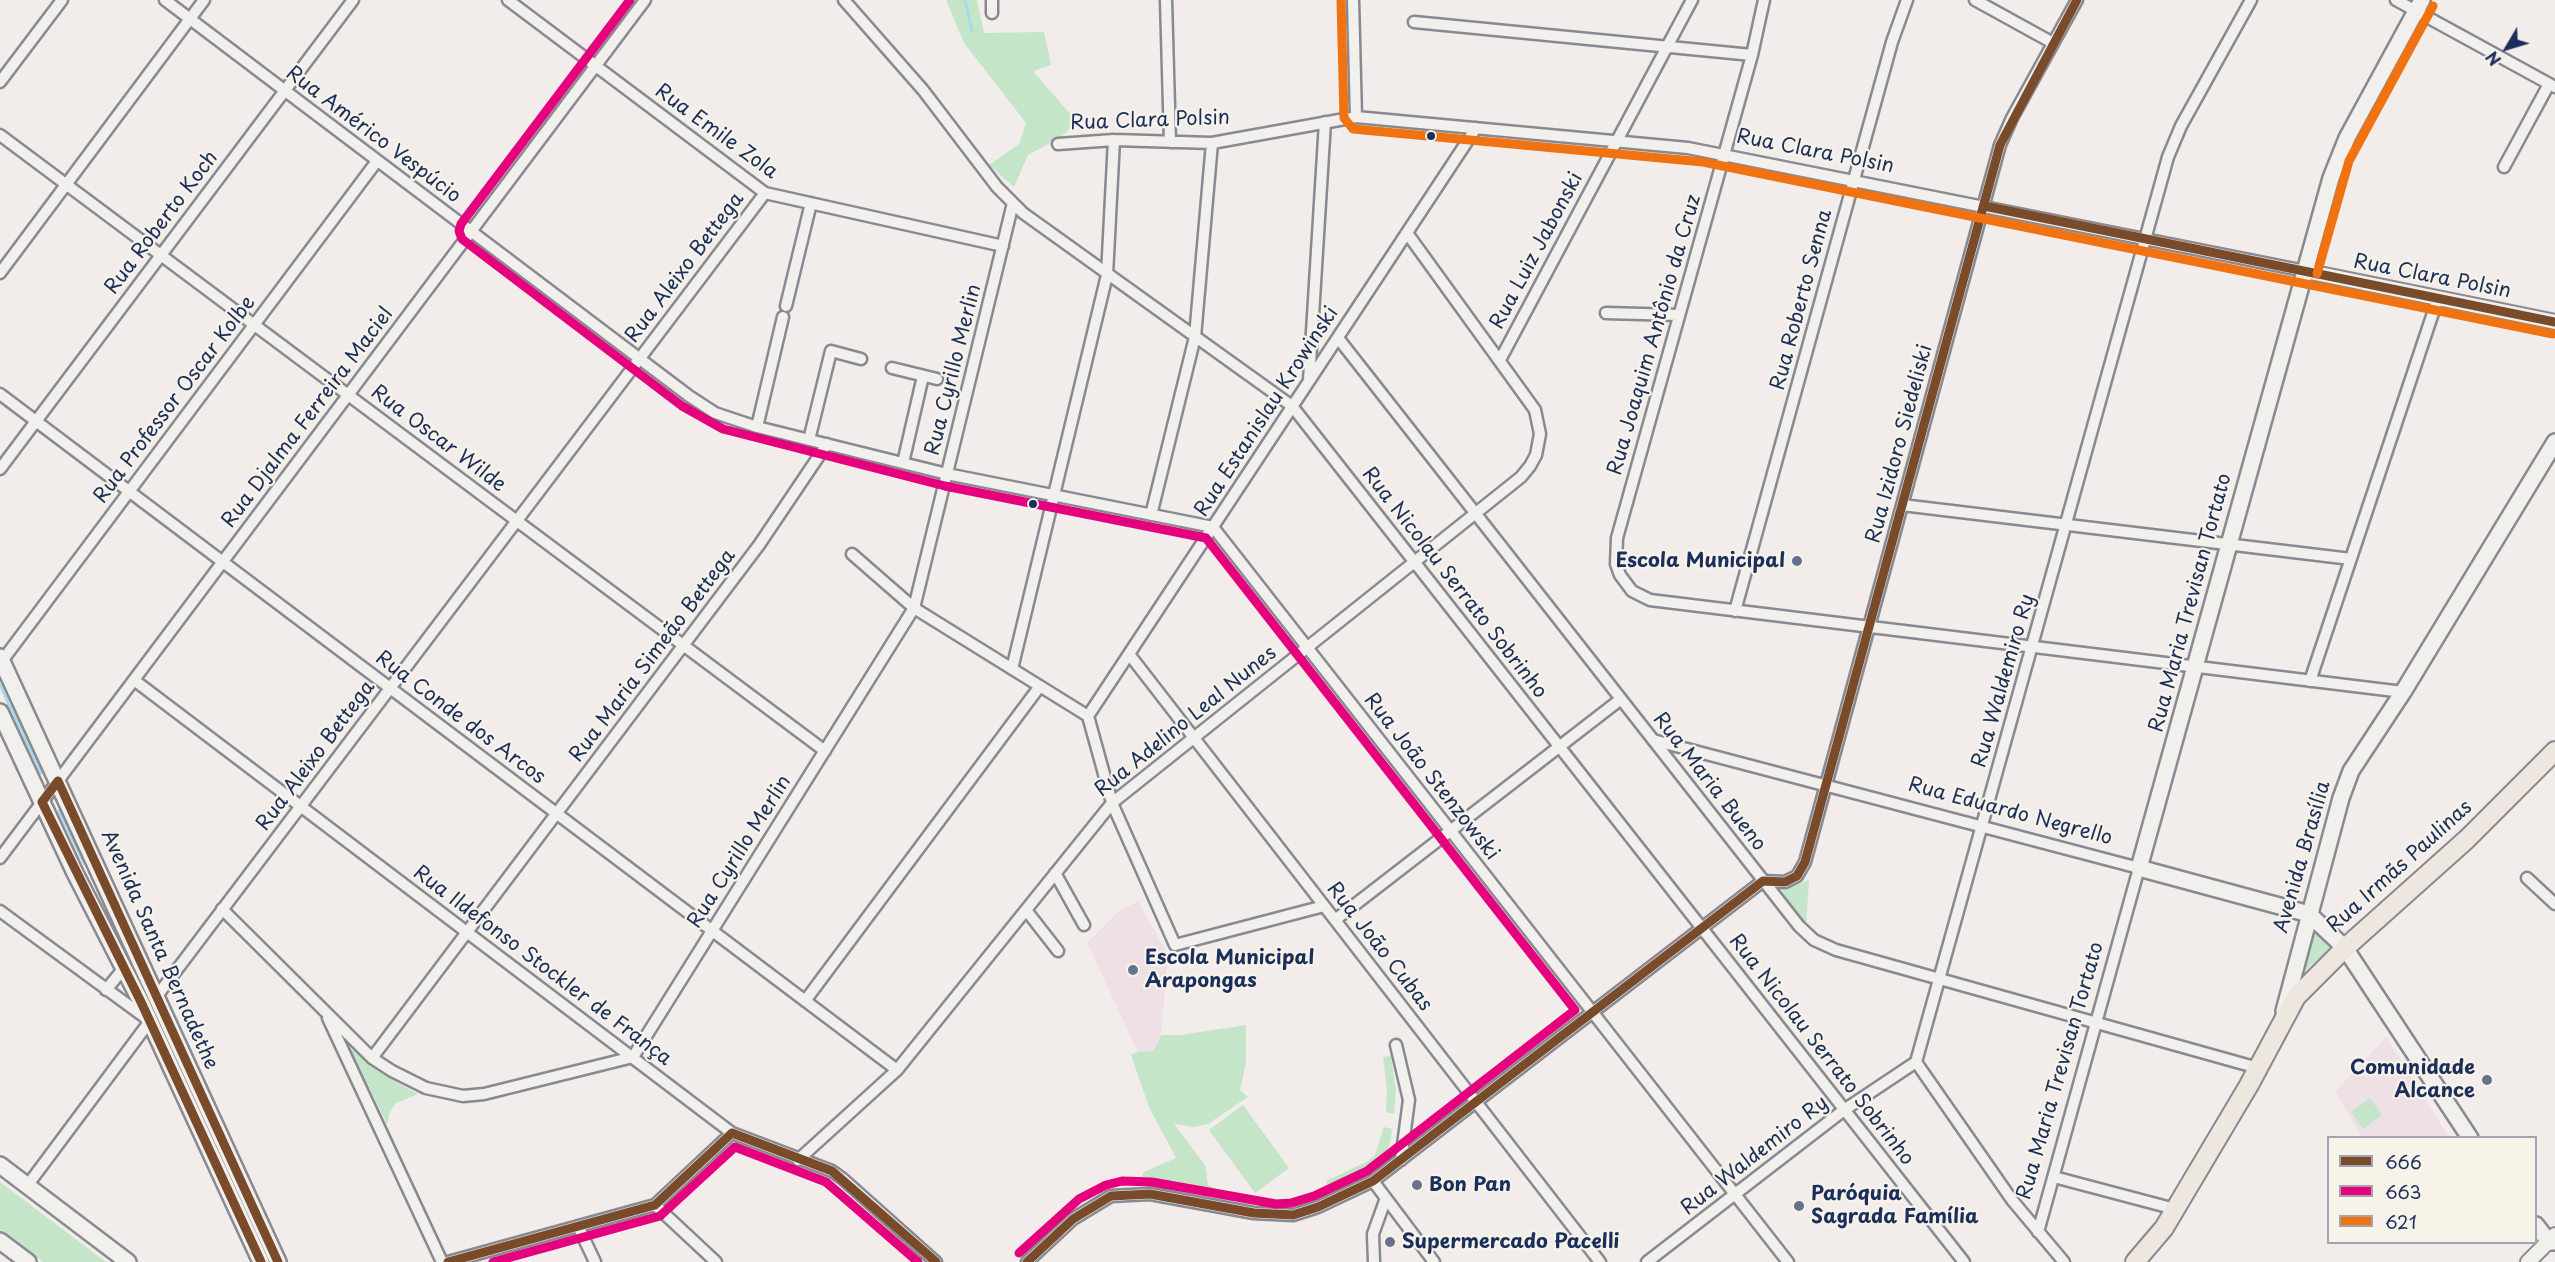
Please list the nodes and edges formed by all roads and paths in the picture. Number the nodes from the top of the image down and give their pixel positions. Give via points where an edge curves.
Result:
1 (62, 0) edge
2 (165, 0) edge
3 (204, 0) edge
4 (353, 0) edge
5 (508, 0) edge
6 (645, 0) edge
7 (844, 0) edge
8 (992, 0) edge
9 (1166, 0) edge
10 (1353, 0) edge
11 (1692, 0) edge
12 (1764, 0) edge
13 (1907, 0) edge
14 (1975, 0) edge
15 (2077, 0) edge
16 (2251, 0) edge
17 (2396, 0) edge
18 (2419, 5) edge
19 (992, 13) dead end
20 (190, 19) junction
21 (1414, 22) dead end
22 (2053, 42) junction
23 (1667, 47) junction
24 (1752, 55) junction
25 (595, 66) junction
26 (0, 82) edge
27 (2552, 86) edge
28 (285, 91) junction
29 (1356, 117) junction
30 (1325, 123) junction
31 (1476, 128) junction
32 (0, 135) edge
33 (1114, 140) junction
34 (1616, 141) junction
35 (1170, 142) junction
36 (1212, 143) junction
37 (1058, 144) dead end
38 (1724, 154) junction
39 (377, 161) junction
40 (2504, 167) dead end
41 (1854, 180) junction
42 (66, 184) junction
43 (765, 193) junction
44 (811, 203) junction
45 (1013, 203) junction
46 (1984, 206) junction
47 (471, 231) junction
48 (1407, 233) junction
49 (2145, 239) junction
50 (1003, 246) junction
51 (161, 255) junction
52 (2305, 271) junction
53 (0, 273) edge
54 (1107, 275) junction
55 (2438, 298) junction
56 (1606, 313) dead end
57 (1679, 315) junction
58 (2555, 322) edge
59 (254, 325) junction
60 (1195, 337) junction
61 (1338, 338) junction
62 (639, 358) junction
63 (861, 359) dead end
64 (1500, 360) junction
65 (892, 368) dead end
66 (923, 376) junction
67 (937, 379) dead end
68 (1309, 382) junction
69 (0, 394) edge
70 (348, 395) junction
71 (1292, 406) junction
72 (36, 421) junction
73 (757, 427) junction
74 (808, 440) junction
75 (2555, 442) edge
76 (827, 444) junction
77 (903, 463) junction
78 (0, 469) edge
79 (947, 474) junction
80 (129, 491) junction
81 (1054, 495) junction
82 (1902, 505) junction
83 (1475, 513) junction
84 (1151, 515) junction
85 (516, 521) junction
86 (2065, 525) junction
87 (1213, 527) junction
88 (2229, 544) junction
89 (852, 554) dead end
90 (2350, 559) junction
91 (223, 562) junction
92 (1414, 562) junction
93 (914, 608) junction
94 (1735, 610) junction
95 (1869, 627) junction
96 (683, 645) junction
97 (1307, 647) junction
98 (2032, 647) junction
99 (1130, 654) junction
100 (1, 659) edge
101 (2195, 667) junction
102 (1012, 669) junction
103 (134, 680) junction
104 (2310, 681) junction
105 (1040, 686) junction
106 (390, 688) junction
107 (2403, 692) junction
108 (1621, 699) junction
109 (0, 712) edge
110 (1088, 716) junction
111 (1194, 737) junction
112 (1653, 740) junction
113 (1559, 747) junction
114 (2555, 750) edge
115 (825, 751) junction
116 (58, 781) junction
117 (1826, 785) junction
118 (42, 802) junction
119 (1112, 803) junction
120 (300, 806) junction
121 (556, 813) junction
122 (1982, 826) junction
123 (1450, 831) junction
124 (0, 858) edge
125 (2139, 868) junction
126 (1055, 873) junction
127 (2527, 878) dead end
128 (1764, 881) junction
129 (2555, 904) edge
130 (1324, 906) junction
131 (222, 909) junction
132 (1026, 910) junction
133 (0, 911) edge
134 (2309, 914) junction
135 (1335, 920) junction
136 (1084, 925) dead end
137 (1702, 928) junction
138 (712, 931) junction
139 (467, 932) junction
140 (2345, 948) junction
141 (1058, 951) dead end
142 (124, 968) junction
143 (1939, 978) junction
144 (106, 990) junction
145 (157, 996) junction
146 (806, 1001) junction
147 (325, 1011) junction
148 (1592, 1012) junction
149 (150, 1020) junction
150 (2096, 1022) junction
151 (2281, 1022) junction
152 (1396, 1045) dead end
153 (633, 1057) junction
154 (372, 1058) junction
155 (1916, 1062) junction
156 (2258, 1068) junction
157 (897, 1070) junction
158 (1476, 1102) junction
159 (1844, 1110) junction
160 (732, 1133) junction
161 (2469, 1136) edge
162 (798, 1160) junction
163 (1401, 1160) junction
164 (0, 1166) edge
165 (2054, 1176) junction
166 (1373, 1181) junction
167 (27, 1186) junction
168 (1735, 1195) junction
169 (1386, 1198) junction
170 (655, 1205) junction
171 (2175, 1209) junction
172 (578, 1226) junction
173 (2537, 1227) edge
174 (2038, 1232) junction
175 (2553, 1240) edge
176 (0, 1241) edge
177 (28, 1262) edge
178 (128, 1262) edge
179 (261, 1262) edge
180 (278, 1262) edge
181 (442, 1262) edge
182 (448, 1262) edge
183 (595, 1262) edge
184 (716, 1262) edge
185 (936, 1262) edge
186 (1027, 1262) edge
187 (1374, 1262) edge
188 (1434, 1262) edge
189 (1600, 1262) edge
190 (1647, 1262) edge
191 (1788, 1262) edge
192 (1964, 1262) edge
193 (2064, 1262) edge
194 (2135, 1262) edge
195 (2528, 1262) edge

1 - 26 street
2 - 20 street, Rua Américo Vespúcio
3 - 20 street
4 - 28 street, Rua Roberto Koch
5 - 25 street, Rua Emile Zola
6 - 25 street, Rua Djalma Ferreira Maciel
7 - 45 street, Rua Nicolau Serrato Sobrinho via 909,72
8 - 19 street
9 - 35 street
10 - 29 street
11 - 23 street, Rua Luiz Jabonski
12 - 24 street, Rua Joaquim Antônio da Cruz
13 - 41 street, Rua Roberto Senna
14 - 22 street
15 - 22 street, Rua Izidoro Siedeliski
16 - 49 street, Rua Waldemiro Ry via 2177,134
17 - 18 street
18 - 27 street
18 - 52 main road, Rua Maria Trevisan Tortato via 2338,156
20 - 28 street, Rua Américo Vespúcio
20 - 42 street
21 - 23 street
22 - 46 street, Rua Izidoro Siedeliski via 2006,132
23 - 24 street
23 - 34 street, Rua Luiz Jabonski
24 - 38 street, Rua Joaquim Antônio da Cruz
25 - 43 street, Rua Emile Zola
25 - 47 street, Rua Djalma Ferreira Maciel
27 - 40 street
28 - 39 street, Rua Américo Vespúcio
28 - 51 street, Rua Roberto Koch
29 - 30 street, Rua Clara Polsin
29 - 31 street, Rua Clara Polsin
30 - 36 street, Rua Clara Polsin
30 - 68 street
31 - 34 street, Rua Clara Polsin
31 - 48 street, Rua Estanislau Krowinski
32 - 42 street, Rua Oscar Wilde
33 - 35 street, Rua Clara Polsin
33 - 37 street, Rua Clara Polsin
33 - 54 street
34 - 38 street, Rua Clara Polsin
34 - 64 street, Rua Luiz Jabonski
35 - 36 street, Rua Clara Polsin
36 - 60 street
38 - 41 street, Rua Clara Polsin
38 - 57 street, Rua Joaquim Antônio da Cruz
39 - 47 street, Rua Américo Vespúcio
39 - 59 street, Rua Professor Oscar Kolbe
41 - 46 street, Rua Clara Polsin
41 - 94 street, Rua Roberto Senna
42 - 51 street, Rua Oscar Wilde
42 - 53 street
43 - 44 street, Rua Emile Zola
43 - 62 street, Rua Aleixo Bettega
44 - 50 street, Rua Emile Zola
44 - 73 street
45 - 50 street, Rua Cyrillo Merlin
45 - 54 street, Rua Nicolau Serrato Sobrinho
46 - 49 street, Rua Clara Polsin
46 - 82 street, Rua Izidoro Siedeliski
47 - 62 street, Rua Américo Vespúcio
47 - 70 street, Rua Djalma Ferreira Maciel
48 - 61 street, Rua Estanislau Krowinski
48 - 64 street
49 - 52 street, Rua Clara Polsin
49 - 86 street, Rua Waldemiro Ry
50 - 79 street, Rua Cyrillo Merlin
51 - 59 street, Rua Oscar Wilde
51 - 72 street, Rua Roberto Koch
52 - 55 street, Rua Clara Polsin
52 - 88 main road, Rua Maria Trevisan Tortato
54 - 60 street, Rua Nicolau Serrato Sobrinho
54 - 81 street
55 - 58 street, Rua Clara Polsin
55 - 90 street
56 - 57 street
57 - 94 street, Rua Joaquim Antônio da Cruz via 1615,556 1620,575 1632,591 1650,600
59 - 70 street, Rua Oscar Wilde
59 - 80 street, Rua Professor Oscar Kolbe
60 - 71 street, Rua Nicolau Serrato Sobrinho
60 - 84 street
61 - 68 street, Rua Estanislau Krowinski
61 - 83 street, Rua Maria Bueno
62 - 73 street, Rua Américo Vespúcio via 702,405
62 - 85 street, Rua Aleixo Bettega
63 - 74 street via 831,351
64 - 83 street, Rua Adelino Leal Nunes via 1535,410 1540,434 1536,455 1521,477
65 - 66 street
66 - 67 street
66 - 77 street
68 - 71 street, Rua Estanislau Krowinski
69 - 72 street, Rua Conde dos Arcos
70 - 85 street, Rua Oscar Wilde
70 - 91 street, Rua Djalma Ferreira Maciel
71 - 87 street, Rua Estanislau Krowinski
71 - 92 street, Rua Nicolau Serrato Sobrinho
72 - 78 street, Rua Roberto Koch
72 - 80 street, Rua Conde dos Arcos
73 - 74 street, Rua Américo Vespúcio
74 - 76 street, Rua Américo Vespúcio
75 - 107 main road, Avenida Brasília
76 - 77 street, Rua Américo Vespúcio
76 - 96 street, Rua Maria Simeão Bettega via 759,545
77 - 79 street, Rua Américo Vespúcio
79 - 81 street
79 - 93 street, Rua Cyrillo Merlin
80 - 91 street, Rua Conde dos Arcos
80 - 100 street, Rua Professor Oscar Kolbe
81 - 84 street
81 - 102 street
82 - 86 street
82 - 95 street, Rua Izidoro Siedeliski
83 - 92 street, Rua Adelino Leal Nunes
83 - 108 street, Rua Maria Bueno
84 - 87 street
85 - 96 street, Rua Oscar Wilde
85 - 106 street, Rua Aleixo Bettega
86 - 88 street
86 - 98 street, Rua Waldemiro Ry
87 - 97 street, Rua João Stenzowski
87 - 99 street, Rua Estanislau Krowinski
88 - 90 street
88 - 101 main road, Rua Maria Trevisan Tortato
89 - 93 street
90 - 104 street
91 - 103 street, Rua Djalma Ferreira Maciel
91 - 106 street, Rua Conde dos Arcos
92 - 97 street, Rua Adelino Leal Nunes
92 - 113 street, Rua Nicolau Serrato Sobrinho
93 - 102 street
93 - 115 street, Rua Cyrillo Merlin
94 - 95 street
95 - 98 street
95 - 117 street, Rua Izidoro Siedeliski
96 - 115 street, Rua Oscar Wilde
96 - 121 street, Rua Maria Simeão Bettega
97 - 111 street, Rua Adelino Leal Nunes
97 - 123 street, Rua João Stenzowski
98 - 101 street
98 - 122 street, Rua Waldemiro Ry
99 - 110 street, Rua Estanislau Krowinski
99 - 111 street, Rua João Cubas
100 - 116 main road, Avenida Santa Bernadethe
101 - 104 street
101 - 125 main road, Rua Maria Trevisan Tortato
102 - 105 street
103 - 116 street, Rua Djalma Ferreira Maciel
103 - 120 street, Rua Ildefonso Stockler de França
104 - 107 street
105 - 110 street
105 - 146 street
106 - 120 street, Rua Aleixo Bettega
106 - 121 street, Rua Conde dos Arcos
107 - 134 main road, Avenida Brasília via 2351,771
108 - 112 street, Rua Maria Bueno
108 - 113 street
109 - 118 main road, Avenida Santa Bernadethe
110 - 119 street
111 - 119 street, Rua Adelino Leal Nunes
111 - 130 street, Rua João Cubas
112 - 117 street, Rua Eduardo Negrello
112 - 128 street, Rua Maria Bueno
113 - 123 street
113 - 137 street, Rua Nicolau Serrato Sobrinho
114 - 140 main road, Rua Irmãs Paulinas via 2467,839
115 - 138 street, Rua Cyrillo Merlin
116 - 118 street, Rua Djalma Ferreira Maciel
116 - 145 main road, Avenida Santa Bernadethe
117 - 122 street, Rua Eduardo Negrello
117 - 128 street, Rua Izidoro Siedeliski via 1802,870 1791,880
118 - 124 street, Rua Djalma Ferreira Maciel
118 - 142 main road, Avenida Santa Bernadethe
119 - 126 street, Rua Adelino Leal Nunes
119 - 130 street via 1175,945
120 - 131 street, Rua Aleixo Bettega
120 - 139 street, Rua Ildefonso Stockler de França
121 - 138 street, Rua Conde dos Arcos
121 - 139 street, Rua Maria Simeão Bettega
122 - 125 street, Rua Eduardo Negrello
122 - 143 street, Rua Waldemiro Ry
123 - 135 street
123 - 148 street, Rua João Stenzowski
125 - 134 main road, Rua Eduardo Negrello
125 - 150 street, Rua Maria Trevisan Tortato
126 - 132 street, Rua Adelino Leal Nunes
126 - 136 street
127 - 129 street
128 - 137 street
128 - 143 street, Rua Maria Bueno via 1814,940 1836,950
130 - 135 street, Rua João Cubas
131 - 145 street, Rua Aleixo Bettega
131 - 147 street
132 - 141 street
132 - 157 street, Rua Adelino Leal Nunes
133 - 144 street
134 - 140 main road, Rua Eduardo Negrello
134 - 151 main road, Avenida Brasília
135 - 158 street, Rua João Cubas
137 - 148 street
137 - 159 street, Rua Nicolau Serrato Sobrinho
138 - 146 street, Rua Conde dos Arcos
138 - 153 street, Rua Cyrillo Merlin
139 - 153 street, Rua Ildefonso Stockler de França
139 - 154 street, Rua Maria Simeão Bettega
140 - 151 main road, Rua Irmãs Paulinas via 2304,987
140 - 161 main road, Rua Eduardo Negrello
142 - 144 street
142 - 149 main road, Avenida Santa Bernadethe
143 - 150 street, Rua Maria Bueno
143 - 155 street, Rua Waldemiro Ry
144 - 149 street
145 - 180 main road, Avenida Santa Bernadethe
146 - 157 street, Rua Conde dos Arcos
147 - 154 street
147 - 181 street
148 - 158 street
148 - 168 street, Rua João Stenzowski
149 - 167 street
149 - 179 main road, Avenida Santa Bernadethe
150 - 156 street, Rua Maria Bueno
150 - 165 street, Rua Maria Trevisan Tortato
151 - 156 main road, Avenida Brasília
152 - 163 street via 1409,1100
153 - 154 street via 464,1096 426,1088
153 - 160 street, Rua Ildefonso Stockler de França
155 - 159 street, Rua Waldemiro Ry
155 - 174 street via 2007,1194
156 - 171 main road, Avenida Brasília
157 - 162 street, Rua Adelino Leal Nunes
158 - 163 street
158 - 189 street, Rua João Cubas
159 - 168 street, Rua Waldemiro Ry
159 - 192 street, Rua Nicolau Serrato Sobrinho
160 - 162 street, Rua Ildefonso Stockler de França
160 - 170 street
162 - 185 street, Rua Ildefonso Stockler de França via 843,1179
163 - 166 street
164 - 167 main road
165 - 171 street
165 - 174 street, Rua Maria Trevisan Tortato
166 - 169 street
166 - 186 street via 1293,1215 1254,1213 1150,1194 1111,1196 1073,1219
167 - 178 main road
168 - 190 street, Rua Waldemiro Ry
168 - 191 street, Rua João Stenzowski
169 - 187 street via 1373,1234
169 - 188 street
170 - 172 street
170 - 184 street
171 - 194 main road, Avenida Brasília
172 - 182 street
172 - 183 street
173 - 175 main road
174 - 193 street
175 - 195 street
176 - 177 main road

